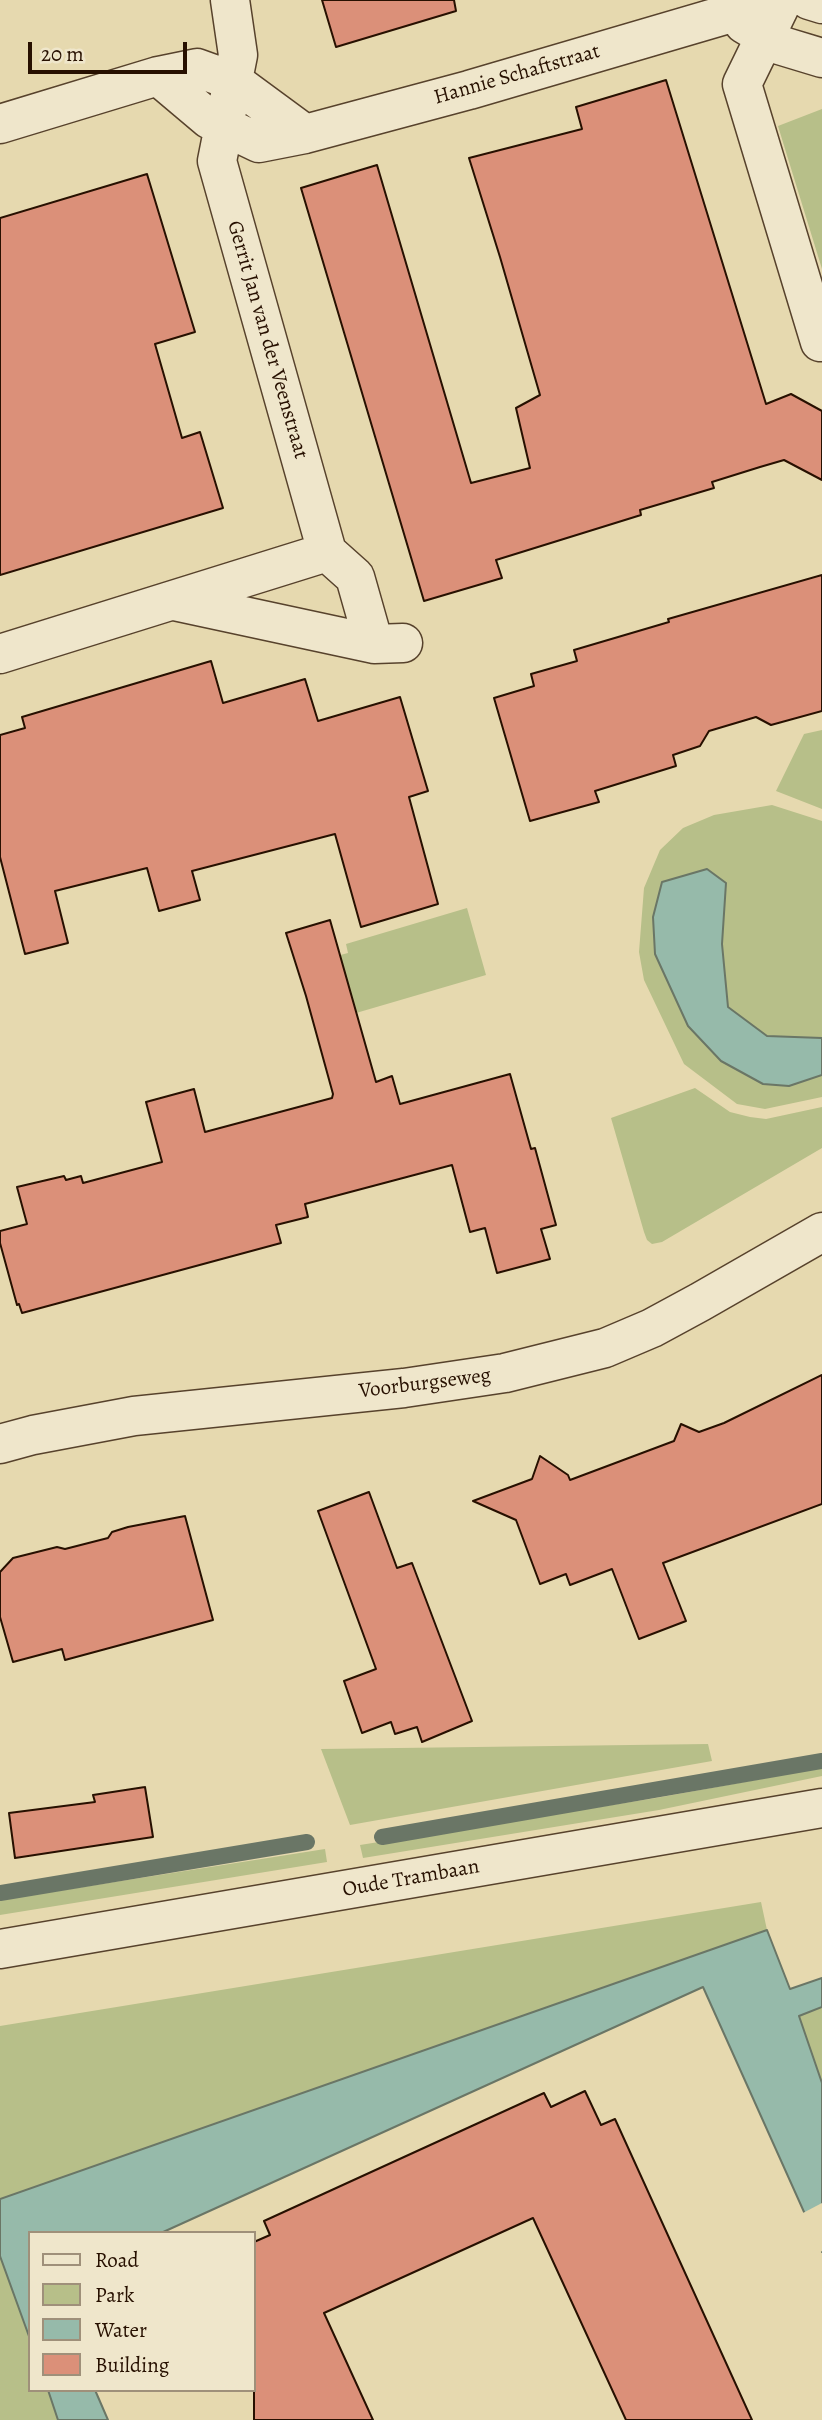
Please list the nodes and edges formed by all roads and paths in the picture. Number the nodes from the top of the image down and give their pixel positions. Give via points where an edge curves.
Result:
1 (230, 0) edge
2 (783, 0) edge
3 (809, 0) edge
4 (822, 4) edge
5 (766, 18) edge
6 (822, 58) edge
7 (158, 76) junction
8 (233, 81) junction
9 (0, 124) edge
10 (225, 127) junction
11 (305, 134) junction
12 (820, 342) dead end
13 (327, 552) junction
14 (173, 600) junction
15 (0, 654) edge
16 (822, 1232) edge
17 (0, 1444) edge
18 (822, 1808) edge
19 (0, 1949) edge

1 - 8 street via 238,55
2 - 5 street
3 - 4 street
5 - 6 street, Hannie Schaftstraat via 779,45
5 - 11 street, Hannie Schaftstraat via 728,14
5 - 12 street via 742,84
7 - 8 street via 197,68
7 - 9 street
7 - 10 street, Hannie Schaftstraat
8 - 10 street
8 - 11 street
10 - 11 street, Hannie Schaftstraat via 259,143
10 - 13 street, Gerrit Jan van der Veenstraat via 217,161
13 - 14 street
13 - 14 street via 355,577 388,643
14 - 15 street
16 - 17 street, Voorburgseweg via 688,1309 605,1348 505,1373 134,1416
18 - 19 street, Oude Trambaan

